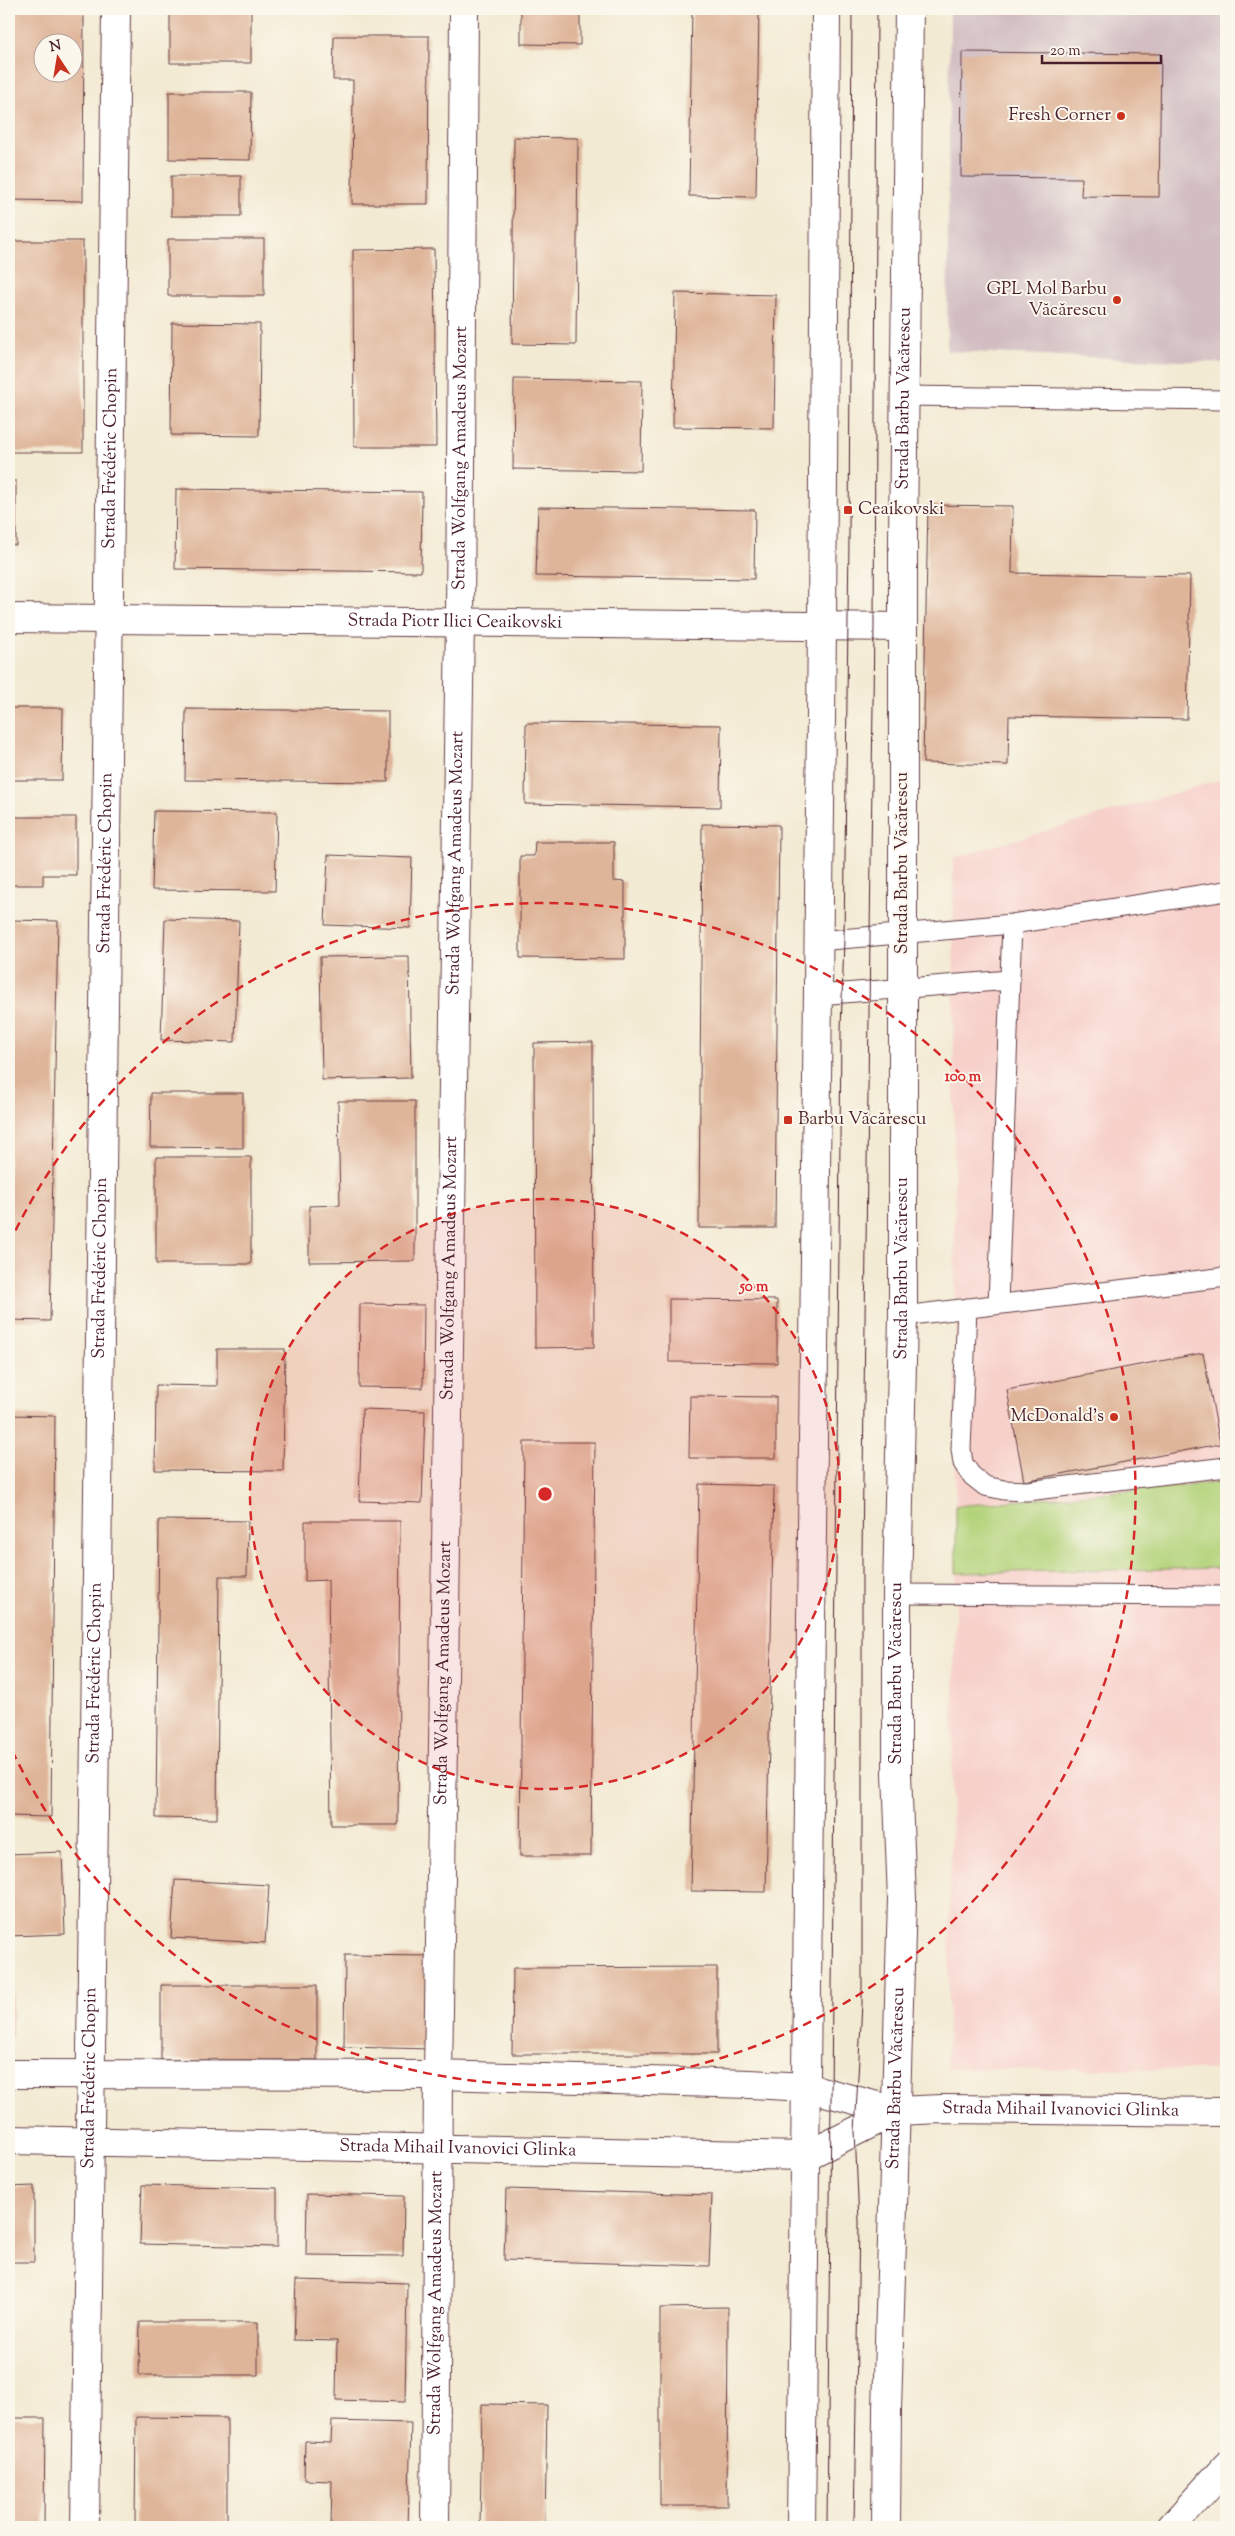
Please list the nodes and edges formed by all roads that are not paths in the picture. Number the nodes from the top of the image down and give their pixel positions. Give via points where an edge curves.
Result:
1 (116, 9) edge
2 (464, 9) edge
3 (826, 9) edge
4 (909, 9) edge
5 (904, 396) junction
6 (1226, 400) edge
7 (9, 618) edge
8 (110, 619) junction
9 (460, 621) junction
10 (822, 626) junction
11 (903, 627) junction
12 (1226, 892) edge
13 (1012, 924) junction
14 (902, 934) junction
15 (818, 942) junction
16 (1010, 980) junction
17 (903, 988) junction
18 (818, 995) junction
19 (1226, 1277) edge
20 (998, 1304) junction
21 (966, 1308) junction
22 (903, 1316) junction
23 (1226, 1467) edge
24 (897, 1594) junction
25 (1226, 1596) edge
26 (9, 2074) edge
27 (89, 2075) junction
28 (438, 2075) junction
29 (806, 2087) junction
30 (896, 2111) junction
31 (1226, 2112) edge
32 (9, 2140) edge
33 (89, 2141) junction
34 (437, 2148) junction
35 (806, 2156) junction
36 (1226, 2466) edge
37 (86, 2527) edge
38 (435, 2527) edge
39 (802, 2527) edge
40 (886, 2527) edge
41 (1171, 2527) edge

1 - 8 street, Strada Frédéric Chopin
2 - 9 street, Strada Wolfgang Amadeus Mozart
3 - 10 street
4 - 5 street, Strada Barbu Văcărescu
5 - 6 lane
5 - 11 street, Strada Barbu Văcărescu
7 - 8 street, Strada Piotr Ilici Ceaikovski
8 - 9 street, Strada Piotr Ilici Ceaikovski
8 - 27 street, Strada Frédéric Chopin
9 - 10 street, Strada Piotr Ilici Ceaikovski
9 - 28 street, Strada Wolfgang Amadeus Mozart
10 - 11 street, Strada Piotr Ilici Ceaikovski
10 - 15 street
11 - 14 street, Strada Barbu Văcărescu
12 - 13 lane
13 - 14 lane
13 - 16 lane
14 - 15 lane
14 - 17 street, Strada Barbu Văcărescu
15 - 18 street
16 - 17 lane
16 - 20 lane
17 - 18 lane
17 - 22 street, Strada Barbu Văcărescu
18 - 29 street
19 - 20 lane
20 - 21 lane
21 - 22 lane
21 - 23 lane via 961,1449 963,1463 971,1475 985,1486 1027,1491
22 - 24 street, Strada Barbu Văcărescu
24 - 25 lane
24 - 30 street, Strada Barbu Văcărescu via 897,1773 902,1899
26 - 27 street, Strada Mihail Ivanovici Glinka
27 - 28 street, Strada Mihail Ivanovici Glinka
27 - 33 street, Strada Frédéric Chopin
28 - 29 street, Strada Mihail Ivanovici Glinka
28 - 34 street, Strada Wolfgang Amadeus Mozart
29 - 30 street, Strada Mihail Ivanovici Glinka
29 - 35 street
30 - 31 street, Strada Mihail Ivanovici Glinka
30 - 35 street, Strada Mihail Ivanovici Glinka
30 - 40 street, Strada Barbu Văcărescu
32 - 33 street, Strada Mihail Ivanovici Glinka
33 - 34 street, Strada Mihail Ivanovici Glinka
33 - 37 street, Strada Frédéric Chopin
34 - 35 street, Strada Mihail Ivanovici Glinka
34 - 38 street, Strada Wolfgang Amadeus Mozart
35 - 39 street
36 - 41 street

